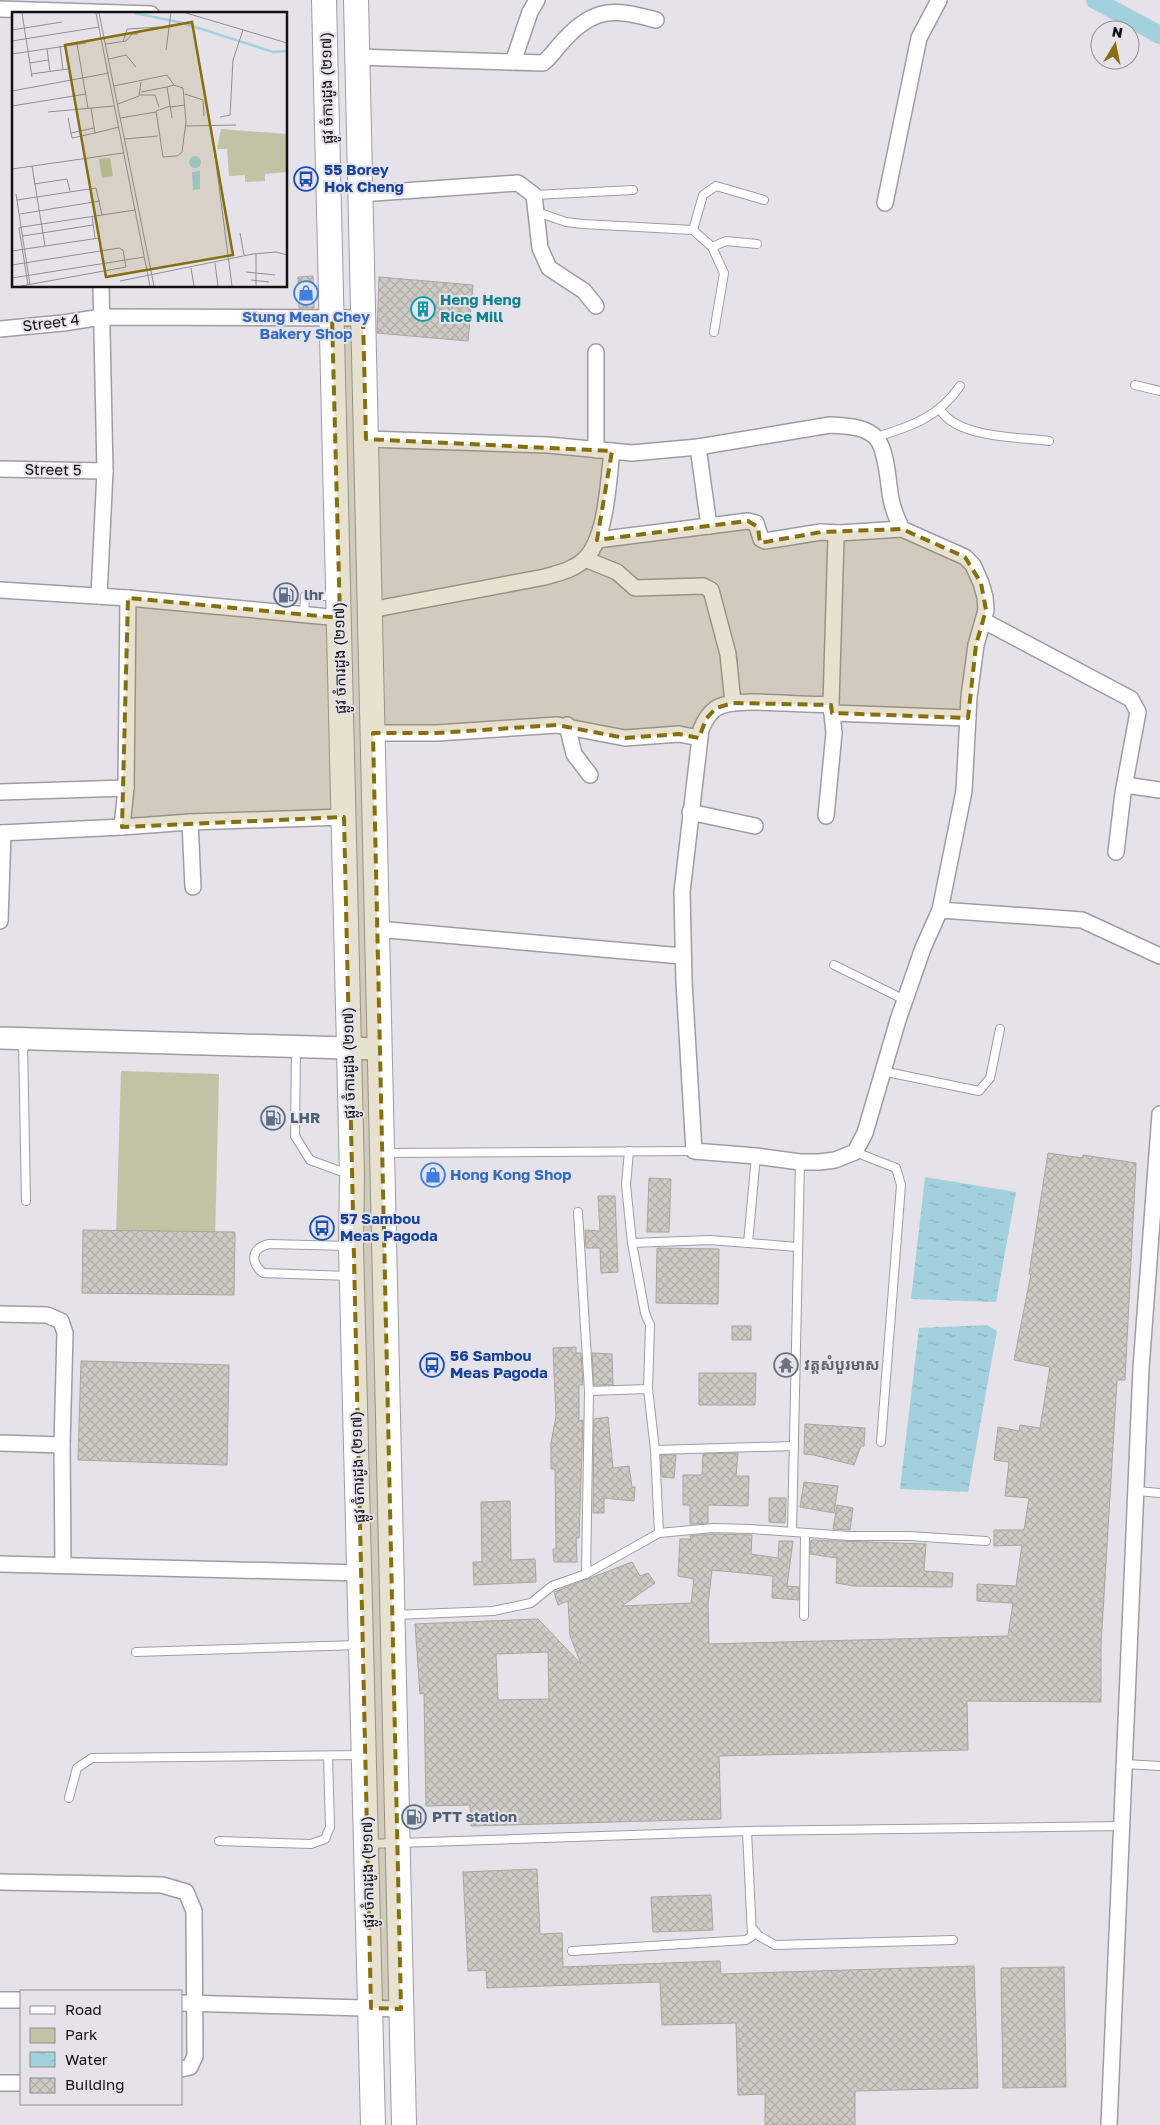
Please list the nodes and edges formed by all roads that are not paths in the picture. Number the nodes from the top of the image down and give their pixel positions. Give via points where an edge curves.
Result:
1 (324, 0) edge
2 (356, 0) edge
3 (537, 0) edge
4 (939, 0) edge
5 (0, 9) edge
6 (76, 12) edge
7 (656, 20) dead end
8 (358, 57) junction
9 (513, 62) junction
10 (634, 190) dead end
11 (360, 194) junction
12 (534, 196) junction
13 (764, 200) dead end
14 (885, 203) dead end
15 (537, 212) junction
16 (693, 230) junction
17 (757, 244) dead end
18 (712, 247) junction
19 (101, 288) edge
20 (596, 306) dead end
21 (102, 317) junction
22 (332, 317) junction
23 (363, 318) junction
24 (0, 329) edge
25 (714, 332) dead end
26 (596, 352) dead end
27 (1135, 385) dead end
28 (960, 386) dead end
29 (1160, 391) edge
30 (940, 410) junction
31 (876, 437) junction
32 (366, 439) junction
33 (1049, 440) dead end
34 (698, 447) junction
35 (596, 450) junction
36 (612, 451) junction
37 (0, 469) edge
38 (105, 471) junction
39 (709, 526) junction
40 (902, 529) junction
41 (839, 533) junction
42 (597, 540) junction
43 (584, 560) junction
44 (0, 590) edge
45 (99, 596) junction
46 (128, 598) junction
47 (340, 607) junction
48 (370, 610) junction
49 (304, 616) junction
50 (984, 621) junction
51 (733, 703) junction
52 (831, 709) junction
53 (968, 718) junction
54 (567, 726) junction
55 (373, 733) junction
56 (699, 738) junction
57 (590, 775) dead end
58 (1125, 784) junction
59 (126, 788) junction
60 (1160, 790) edge
61 (0, 792) edge
62 (690, 812) junction
63 (826, 816) dead end
64 (344, 817) junction
65 (190, 822) junction
66 (754, 826) dead end
67 (122, 827) junction
68 (2, 833) edge
69 (1116, 852) dead end
70 (193, 887) dead end
71 (940, 910) junction
72 (0, 921) edge
73 (377, 929) junction
74 (682, 956) junction
75 (1160, 956) edge
76 (834, 965) dead end
77 (905, 1000) junction
78 (1000, 1030) dead end
79 (0, 1038) edge
80 (23, 1038) junction
81 (296, 1046) junction
82 (349, 1048) junction
83 (380, 1049) junction
84 (882, 1071) junction
85 (1160, 1114) edge
86 (629, 1151) junction
87 (694, 1151) junction
88 (855, 1152) junction
89 (382, 1153) junction
90 (756, 1156) junction
91 (800, 1162) junction
92 (352, 1175) junction
93 (26, 1201) dead end
94 (578, 1212) dead end
95 (632, 1243) junction
96 (748, 1243) junction
97 (351, 1246) junction
98 (798, 1247) junction
99 (352, 1276) junction
100 (0, 1314) edge
101 (648, 1389) junction
102 (589, 1391) junction
103 (881, 1442) dead end
104 (0, 1443) edge
105 (62, 1445) junction
106 (794, 1446) junction
107 (655, 1450) junction
108 (1137, 1491) junction
109 (1160, 1493) edge
110 (792, 1532) junction
111 (660, 1533) junction
112 (805, 1533) junction
113 (986, 1541) dead end
114 (0, 1564) edge
115 (63, 1565) junction
116 (361, 1573) junction
117 (586, 1574) junction
118 (392, 1615) junction
119 (804, 1616) dead end
120 (362, 1645) junction
121 (136, 1652) dead end
122 (365, 1755) junction
123 (328, 1756) junction
124 (1125, 1764) junction
125 (1160, 1766) edge
126 (69, 1798) dead end
127 (1123, 1826) junction
128 (747, 1831) junction
129 (219, 1841) dead end
130 (397, 1843) junction
131 (367, 1844) junction
132 (0, 1882) edge
133 (754, 1930) junction
134 (953, 1940) dead end
135 (572, 1951) dead end
136 (0, 2000) edge
137 (20, 2000) edge
138 (188, 2003) edge
139 (371, 2008) junction
140 (401, 2010) junction
141 (182, 2069) edge
142 (0, 2082) edge
143 (20, 2083) edge
144 (374, 2125) edge
145 (404, 2125) edge
146 (1109, 2125) edge

1 - 22 main road, ផ្លូវ ចំការដូង (២១៧)
2 - 8 main road, ផ្លូវ ចំការដូង (២១៧)
3 - 9 street
4 - 14 street via 919,38
5 - 6 street
7 - 9 street via 624,11 602,13 578,27 544,63
8 - 9 street
8 - 11 main road, ផ្លូវ ចំការដូង (២១៧)
10 - 12 lane
11 - 12 street via 518,183
11 - 23 main road, ផ្លូវ ចំការដូង (២១៧)
12 - 15 street
13 - 16 lane via 716,186 703,196
15 - 16 lane via 583,224
15 - 20 street via 540,248 548,268 584,290
16 - 18 lane
17 - 18 lane via 726,241
18 - 25 lane via 724,273
19 - 21 street
21 - 22 street, Street 4
21 - 24 street, Street 4
21 - 38 street
22 - 23 street, Street 4
22 - 47 main road, ផ្លូវ ចំការដូង (២១៧)
23 - 32 main road, ផ្លូវ ចំការដូង (២១៧)
26 - 35 street
27 - 29 lane
28 - 30 lane
30 - 31 lane via 919,422
30 - 33 lane via 957,426 979,432
31 - 34 street via 850,426 830,425
31 - 40 street via 882,448 891,502
32 - 35 street via 548,445
32 - 48 main road, ផ្លូវ ចំការដូង (២១៧)
34 - 36 street via 632,453
34 - 39 street
35 - 36 street
36 - 42 street
37 - 38 street, Street 5
38 - 45 street
39 - 41 street via 752,521 758,527 761,539 769,542 821,532
39 - 42 street
40 - 41 street
40 - 50 street via 965,557 973,565 986,597
41 - 52 street via 836,538
42 - 43 street
43 - 48 street via 572,568 544,577
43 - 51 street via 617,572 635,588 703,586 710,590 728,654
44 - 45 street
45 - 46 street
46 - 49 street
46 - 59 street
47 - 49 street
47 - 49 lane via 308,595 304,600
47 - 64 main road, ផ្លូវ ចំការដូង (២១៧)
48 - 55 main road, ផ្លូវ ចំការដូង (២១៧)
50 - 53 street via 976,645
50 - 58 street via 1131,699 1138,712
51 - 52 street
51 - 56 street via 716,708 706,719
52 - 53 street
52 - 63 street via 834,733
53 - 71 street via 964,791
54 - 55 street
54 - 56 street via 625,738 679,734
54 - 57 street via 574,754
55 - 73 main road, ផ្លូវ ចំការដូង (២១៧)
56 - 62 street
58 - 60 street
58 - 69 street
59 - 61 street
59 - 67 street
62 - 66 street
62 - 74 street via 682,892
64 - 65 street
64 - 82 main road, ផ្លូវ ចំការដូង (២១៧)
65 - 67 street
65 - 70 street
67 - 68 street
68 - 72 street
71 - 75 street via 1082,920
71 - 77 street
73 - 74 street
73 - 83 main road, ផ្លូវ ចំការដូង (២១៧)
74 - 87 street
76 - 77 lane
77 - 84 street
78 - 84 lane via 990,1078 979,1091
79 - 80 street
80 - 81 street
80 - 93 lane
81 - 82 street
81 - 92 lane via 295,1136 310,1160
82 - 83 street
82 - 92 main road, ផ្លូវ ចំការដូង (២១៧)
83 - 89 main road, ផ្លូវ ចំការដូង (២១៧)
84 - 88 street via 866,1133
85 - 108 street via 1141,1368
86 - 87 lane
86 - 89 lane
86 - 95 lane via 626,1185
87 - 90 street
88 - 91 street via 836,1160
88 - 103 lane via 896,1168 901,1185
89 - 118 main road, ផ្លូវ ចំការដូង (២១៧)
90 - 91 street
90 - 96 lane
91 - 98 lane
92 - 97 main road, ផ្លូវ ចំការដូង (២១៧)
94 - 102 lane
95 - 96 lane via 710,1240
95 - 101 lane via 650,1325
96 - 98 lane
97 - 99 main road, ផ្លូវ ចំការដូង (២១៧)
97 - 99 lane via 269,1244 260,1246 253,1259 263,1273
98 - 106 lane
99 - 116 main road, ផ្លូវ ចំការដូង (២១៧)
100 - 105 street via 47,1315 61,1321 65,1333
101 - 102 lane
101 - 107 lane
102 - 117 lane
104 - 105 street
105 - 115 street
106 - 107 lane
106 - 110 lane
107 - 111 lane
108 - 109 lane
108 - 124 street
110 - 111 lane via 713,1528
110 - 112 lane
111 - 117 lane
112 - 113 lane
112 - 119 lane
114 - 115 street
115 - 116 street
116 - 120 main road, ផ្លូវ ចំការដូង (២១៧)
117 - 118 lane via 552,1586 531,1603 493,1610
118 - 130 main road, ផ្លូវ ចំការដូង (២១៧)
120 - 121 lane
120 - 122 main road, ផ្លូវ ចំការដូង (២១៧)
122 - 123 lane
122 - 131 main road, ផ្លូវ ចំការដូង (២១៧)
123 - 126 lane via 92,1758 77,1768
123 - 129 lane via 330,1826 325,1839 311,1844
124 - 125 lane
124 - 127 street
127 - 128 lane
127 - 146 street
128 - 130 lane
128 - 133 lane
130 - 131 lane
130 - 140 main road, ផ្លូវ ចំការដូង (២១៧)
131 - 139 main road, ផ្លូវ ចំការដូង (២១៧)
132 - 138 street via 162,1885 186,1892 194,1911
133 - 134 lane via 775,1945
133 - 135 lane via 746,1940
136 - 137 street
138 - 139 street
138 - 141 street via 194,2056 190,2067
139 - 140 street
139 - 144 main road, ផ្លូវ ចំការដូង (២១៧)
140 - 145 main road, ផ្លូវ ចំការដូង (២១៧)
142 - 143 street

